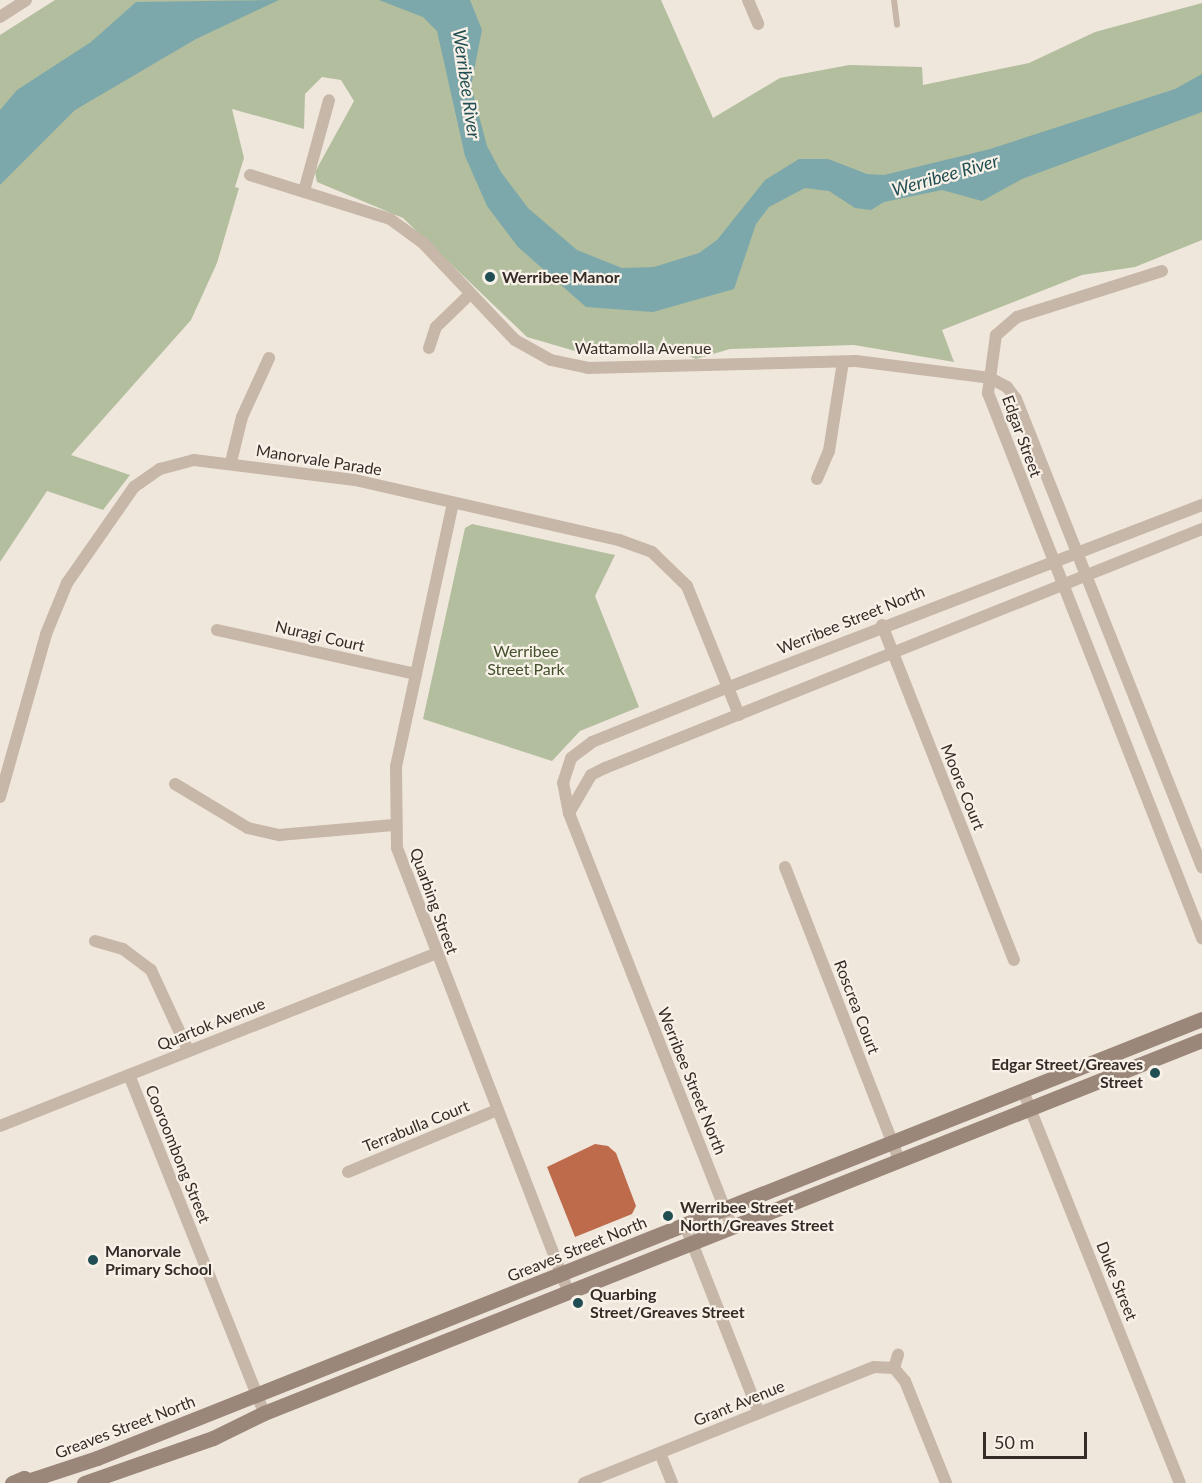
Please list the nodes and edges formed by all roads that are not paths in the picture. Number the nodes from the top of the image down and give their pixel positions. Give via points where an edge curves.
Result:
1 (26, 0) edge
2 (748, 0) edge
3 (894, 0) edge
4 (0, 16) edge
5 (758, 24) dead end
6 (897, 25) dead end
7 (329, 100) dead end
8 (250, 175) dead end
9 (304, 191) junction
10 (1162, 271) dead end
11 (470, 294) junction
12 (429, 348) dead end
13 (269, 358) dead end
14 (843, 362) junction
15 (990, 378) junction
16 (231, 462) junction
17 (817, 479) dead end
18 (453, 503) junction
19 (1202, 505) edge
20 (1202, 529) edge
21 (1077, 557) junction
22 (1053, 563) junction
23 (1086, 575) junction
24 (1063, 585) junction
25 (882, 626) junction
26 (217, 630) dead end
27 (892, 654) junction
28 (416, 674) junction
29 (729, 687) junction
30 (739, 715) junction
31 (175, 784) dead end
32 (0, 797) edge
33 (569, 813) junction
34 (394, 825) junction
35 (785, 867) dead end
36 (1202, 867) edge
37 (1202, 938) edge
38 (95, 941) dead end
39 (435, 954) junction
40 (1014, 960) dead end
41 (1202, 1019) edge
42 (1202, 1040) edge
43 (188, 1050) junction
44 (129, 1075) junction
45 (1023, 1091) junction
46 (1031, 1108) junction
47 (497, 1110) junction
48 (0, 1126) edge
49 (893, 1143) junction
50 (899, 1159) junction
51 (348, 1172) dead end
52 (725, 1209) junction
53 (685, 1225) junction
54 (732, 1227) junction
55 (691, 1243) junction
56 (562, 1274) junction
57 (569, 1293) junction
58 (898, 1355) dead end
59 (894, 1368) junction
60 (256, 1395) junction
61 (264, 1413) junction
62 (759, 1413) junction
63 (660, 1453) junction
64 (97, 1458) junction
65 (108, 1476) junction
66 (32, 1481) edge
67 (12, 1483) edge
68 (84, 1483) edge
69 (584, 1483) edge
70 (672, 1483) edge
71 (946, 1483) edge
72 (1180, 1483) edge

1 - 4 street
2 - 5 street
3 - 6 lane
7 - 9 street
8 - 9 street, Wattamolla Avenue
9 - 11 street, Wattamolla Avenue via 390,219 422,242
10 - 15 street via 1017,317 996,335
11 - 12 street via 436,327
11 - 14 street, Wattamolla Avenue via 515,340 551,360 572,366
13 - 16 street via 242,417
14 - 15 street, Wattamolla Avenue
14 - 17 street via 829,452
15 - 21 street, Edgar Street via 1016,399
15 - 22 street, Edgar Street via 993,410
16 - 18 street, Manorvale Parade via 355,480
16 - 32 street, Manorvale Parade via 194,460 154,472 134,487 90,544 53,614
18 - 28 street, Quarbing Street
18 - 29 street, Manorvale Parade via 619,540 652,552 687,586
19 - 21 street, Werribee Street North
20 - 23 street
21 - 22 street, Werribee Street North
21 - 23 street, Edgar Street
22 - 24 street, Edgar Street
22 - 25 street, Werribee Street North
23 - 24 street
23 - 36 street, Edgar Street
24 - 27 street
24 - 37 street, Edgar Street
25 - 27 street, Moore Court
25 - 29 street, Werribee Street North
26 - 28 street, Nuragi Court
27 - 30 street
27 - 40 street, Moore Court
28 - 34 street, Quarbing Street via 396,767
29 - 30 street, Manorvale Parade
29 - 33 street, Werribee Street North via 578,751 562,783
30 - 33 street via 591,775
31 - 34 street via 240,824 279,835
33 - 52 street, Werribee Street North
34 - 39 street, Quarbing Street via 400,864
35 - 49 street, Roscrea Court
38 - 43 street via 123,949 152,970
39 - 43 street, Quartok Avenue
39 - 47 street, Quarbing Street
41 - 45 street, Greaves Street North
42 - 46 street
43 - 44 street, Quartok Avenue
44 - 48 street, Quartok Avenue
44 - 60 street, Cooroombong Street
45 - 46 street, Duke Street
45 - 49 street, Greaves Street North
46 - 50 street
46 - 72 street, Duke Street
47 - 51 street, Terrabulla Court
47 - 56 street, Quarbing Street
49 - 50 street, Roscrea Court
49 - 52 street, Greaves Street North
50 - 54 street
52 - 53 street, Greaves Street North
52 - 54 street, Werribee Street North
53 - 55 street
53 - 56 street, Greaves Street North
54 - 55 street
55 - 57 street
55 - 62 street
56 - 57 street, Quarbing Street
56 - 60 street, Greaves Street North
57 - 61 street
58 - 59 street
59 - 62 street, Grant Avenue via 874,1367
59 - 71 street via 905,1381
60 - 61 street, Cooroombong Street
60 - 64 street, Greaves Street North
61 - 65 street via 213,1438
62 - 63 street, Grant Avenue
63 - 69 street, Grant Avenue
63 - 70 street
64 - 65 lane
64 - 66 street, Greaves Street North
65 - 68 street
66 - 67 street, Greaves Street North

